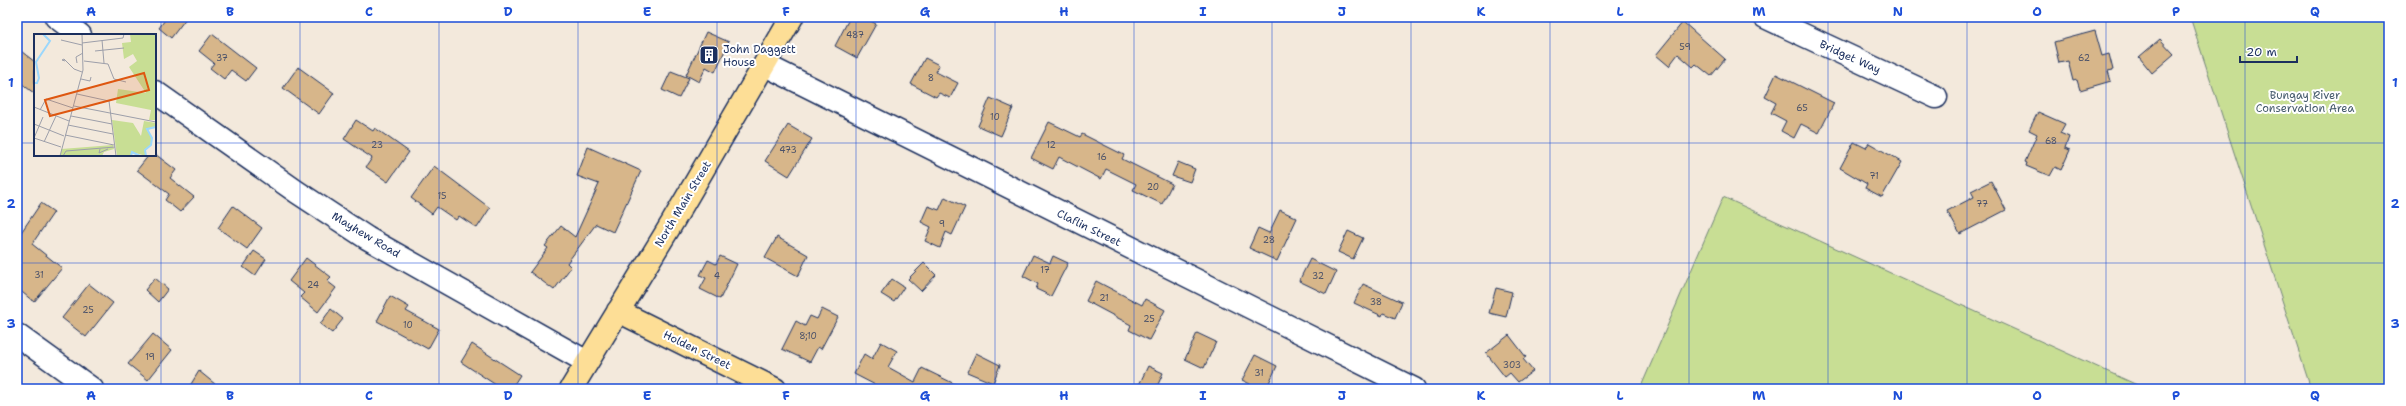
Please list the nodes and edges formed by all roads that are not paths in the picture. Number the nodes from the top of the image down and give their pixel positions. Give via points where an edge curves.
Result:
1 (56, 17) edge
2 (792, 17) edge
3 (1765, 17) edge
4 (79, 34) edge
5 (765, 65) junction
6 (156, 93) edge
7 (1936, 97) dead end
8 (618, 311) junction
9 (17, 335) edge
10 (587, 362) junction
11 (92, 389) edge
12 (571, 389) edge
13 (775, 389) edge
14 (1414, 389) edge

1 - 4 street
2 - 5 main road, North Main Street
3 - 7 street, Bridget Way
5 - 8 main road, North Main Street
5 - 14 street, Claflin Street
6 - 10 street, Mayhew Road via 290,188 367,238
8 - 10 main road, North Main Street
8 - 13 main road, Holden Street
9 - 11 street
10 - 12 main road, North Main Street

